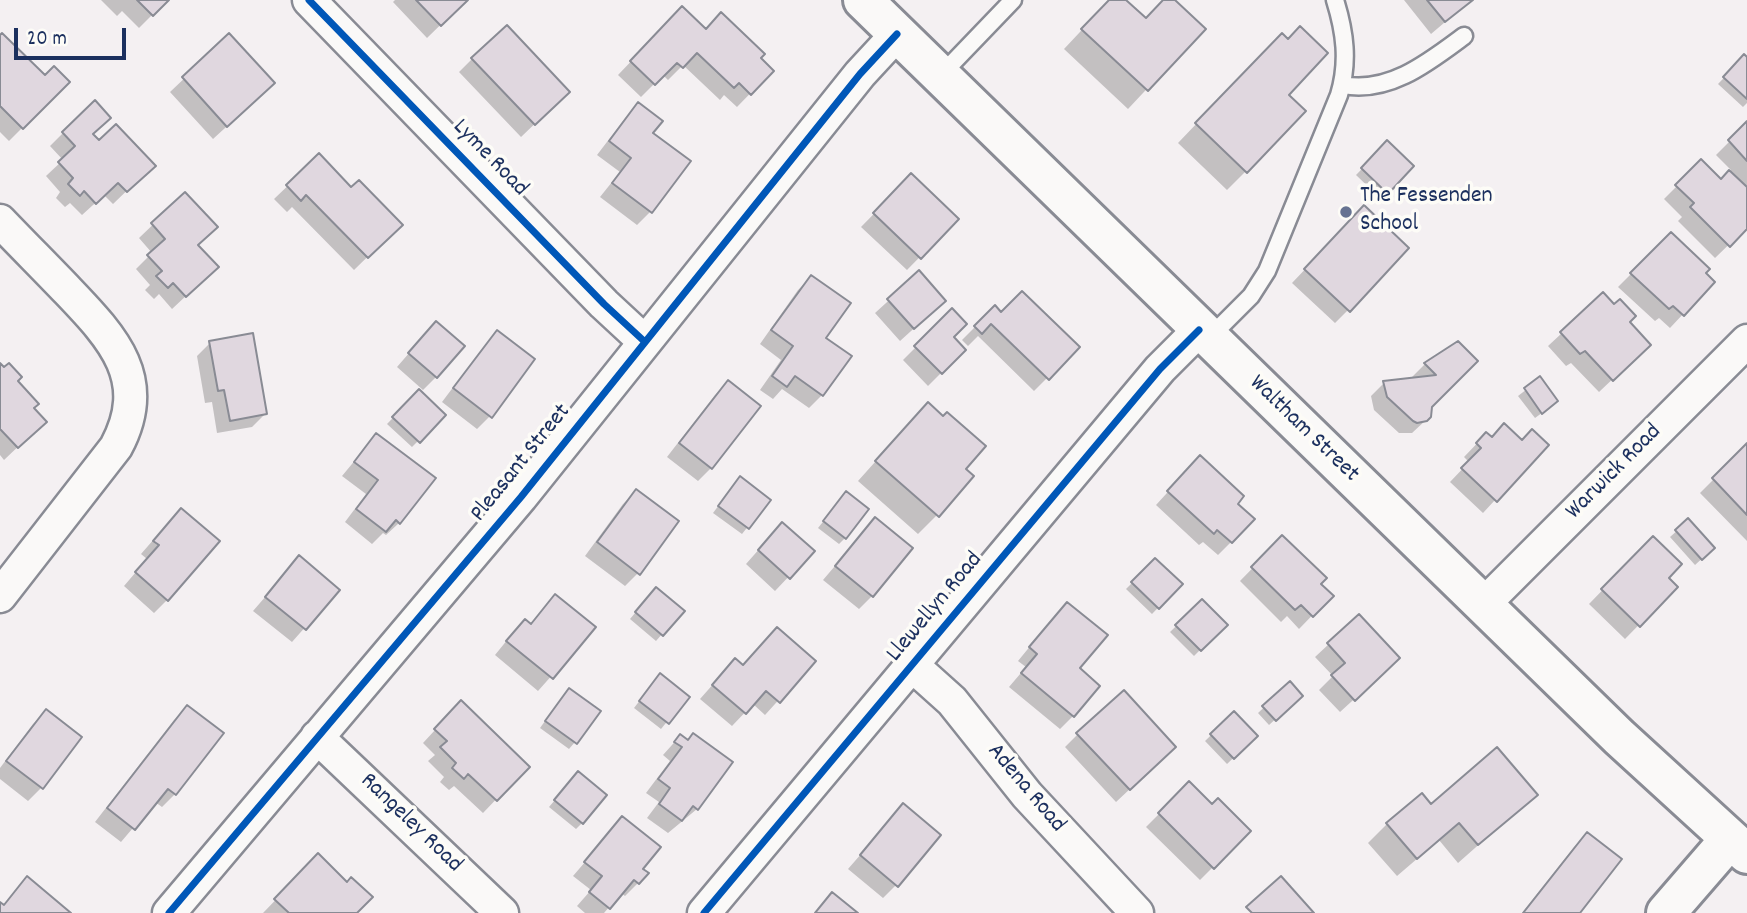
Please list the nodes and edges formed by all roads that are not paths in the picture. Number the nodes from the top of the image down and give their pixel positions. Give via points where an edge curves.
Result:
1 (309, 0) edge
2 (863, 0) edge
3 (1013, 0) edge
4 (1335, 0) edge
5 (897, 34) junction
6 (1464, 36) dead end
7 (940, 76) junction
8 (1343, 85) junction
9 (0, 221) edge
10 (1204, 334) junction
11 (1747, 341) edge
12 (645, 342) junction
13 (0, 596) edge
14 (1483, 605) junction
15 (913, 666) junction
16 (317, 737) junction
17 (1738, 847) edge
18 (169, 913) edge
19 (502, 913) edge
20 (704, 913) edge
21 (1137, 913) edge
22 (1667, 913) edge

1 - 12 street, Lyme Road
2 - 5 main road, Waltham Street
3 - 7 lane
4 - 8 lane via 1346,47
5 - 7 main road, Waltham Street
5 - 12 street, Pleasant Street
6 - 8 lane via 1399,77 1362,87
7 - 10 main road, Waltham Street
8 - 10 lane via 1267,271 1251,296
9 - 13 street via 100,325 122,359 130,382 130,409 116,447
10 - 14 main road, Waltham Street
10 - 15 street, Llewellyn Road via 1160,369
11 - 14 street, Warwick Road
12 - 16 street, Pleasant Street via 507,514
14 - 17 main road, Waltham Street
15 - 20 street, Llewellyn Road
15 - 21 street, Adena Road via 952,701 1027,795
16 - 18 street, Pleasant Street
16 - 19 street, Rangeley Road
17 - 22 main road

